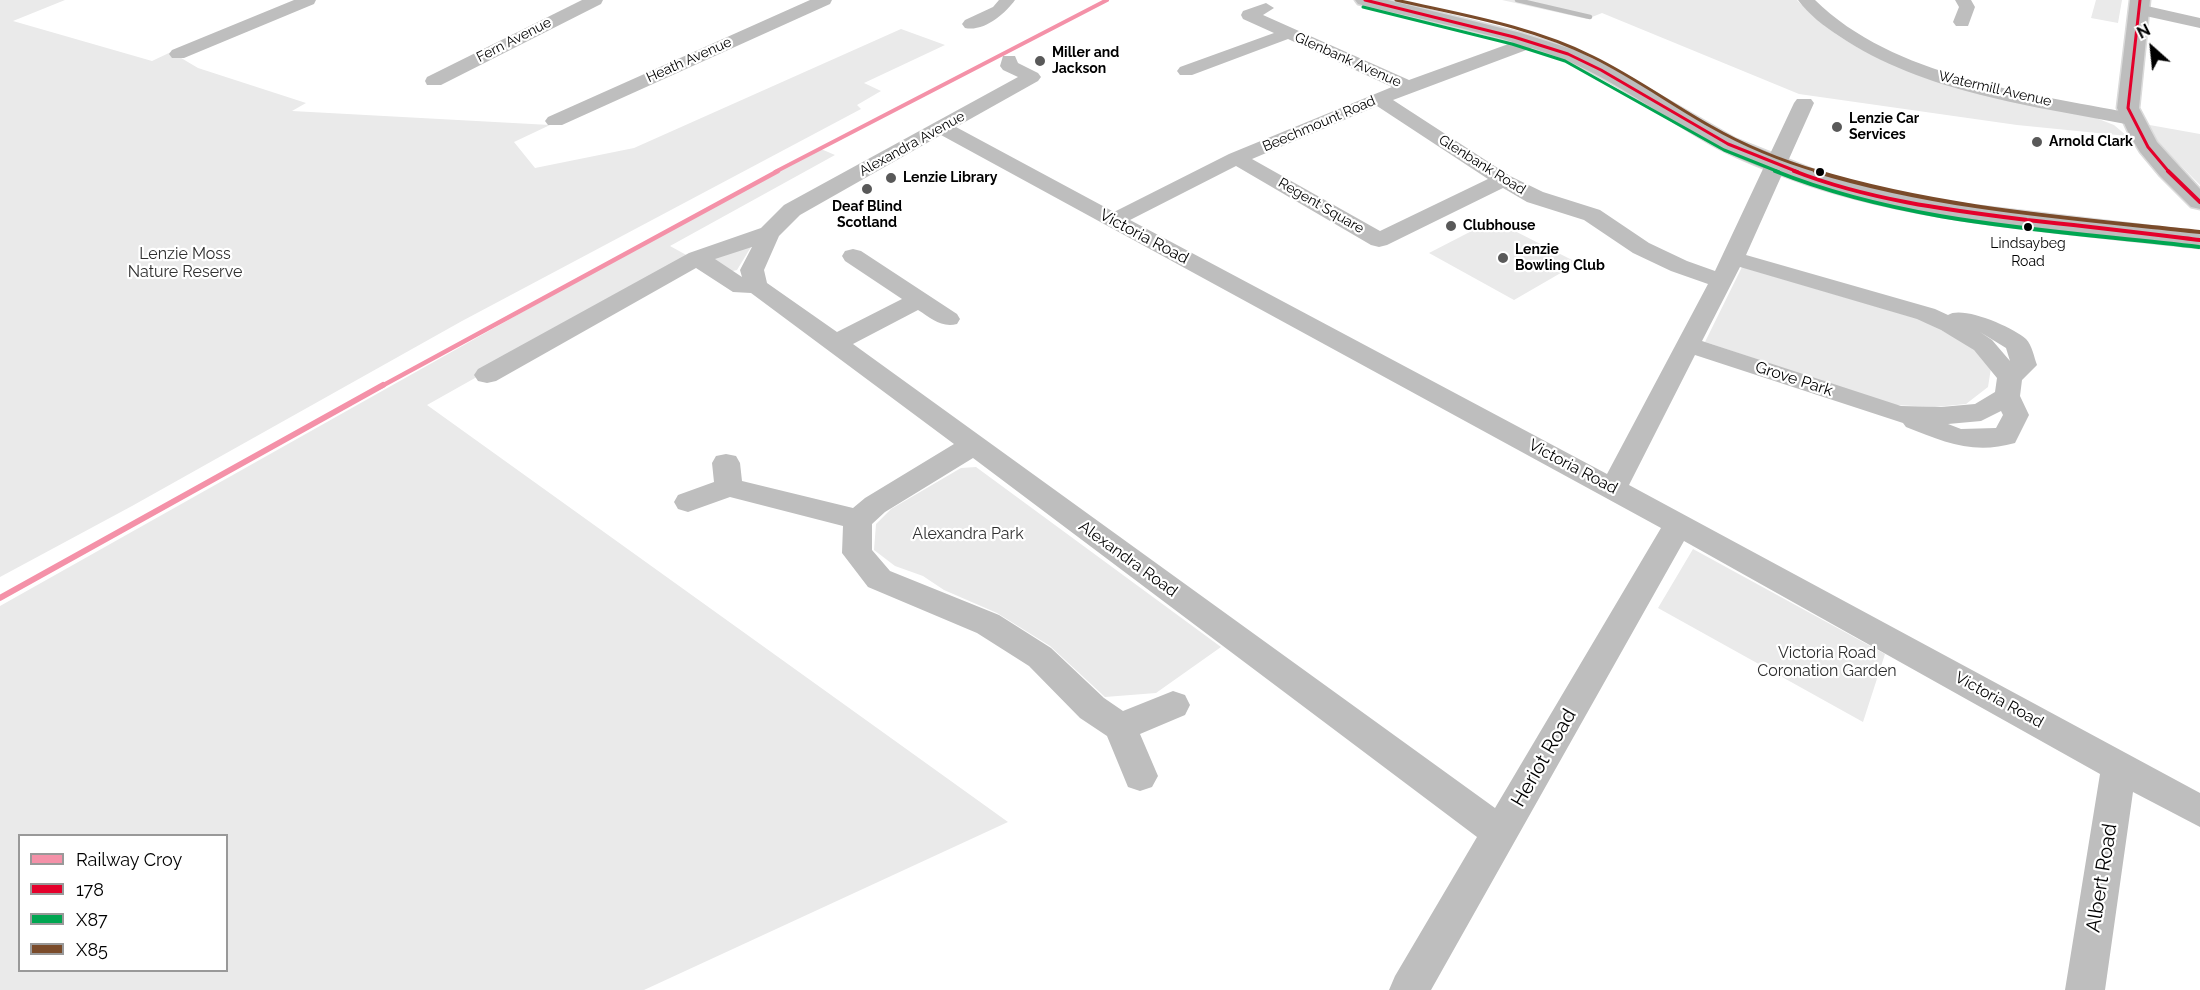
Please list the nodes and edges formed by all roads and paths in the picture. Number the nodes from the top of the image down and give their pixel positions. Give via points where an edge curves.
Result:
1 (308, 0) edge
2 (594, 0) edge
3 (824, 0) edge
4 (1007, 0) edge
5 (1365, 0) edge
6 (1806, 0) edge
7 (1963, 0) edge
8 (2139, 5) edge
9 (1266, 8) dead end
10 (1962, 22) dead end
11 (2200, 23) edge
12 (971, 24) dead end
13 (1289, 33) junction
14 (1531, 42) junction
15 (178, 54) dead end
16 (1009, 60) dead end
17 (1186, 71) dead end
18 (434, 81) dead end
19 (1408, 87) junction
20 (1379, 99) junction
21 (1804, 102) dead end
22 (2131, 119) junction
23 (555, 121) dead end
24 (942, 128) junction
25 (1236, 158) junction
26 (1777, 166) junction
27 (1503, 180) junction
28 (2200, 202) edge
29 (1114, 220) junction
30 (769, 233) junction
31 (2200, 240) edge
32 (853, 256) dead end
33 (697, 258) junction
34 (1733, 258) junction
35 (1720, 280) junction
36 (756, 286) junction
37 (918, 300) junction
38 (948, 320) dead end
39 (836, 343) junction
40 (1688, 344) junction
41 (487, 375) dead end
42 (973, 445) junction
43 (1613, 489) junction
44 (688, 502) dead end
45 (858, 520) junction
46 (1678, 525) junction
47 (1173, 705) dead end
48 (1120, 727) junction
49 (2119, 766) junction
50 (1140, 776) dead end
51 (2200, 811) edge
52 (1500, 833) junction
53 (1409, 990) edge
54 (2085, 990) edge

1 - 15 street
2 - 18 street, Fern Avenue
3 - 23 street, Heath Avenue
4 - 12 street via 999,11
5 - 14 main road
6 - 22 street, Watermill Avenue via 1824,18 1863,44 1926,72 2002,94
7 - 10 street via 1967,7
8 - 11 street
8 - 22 main road via 2127,98
9 - 13 street, Glenbank Avenue via 1248,15
13 - 17 street, Glenbank Avenue
13 - 19 street, Glenbank Avenue
14 - 19 street, Beechmount Road
14 - 26 main road via 1601,70 1728,144
16 - 24 street, Alexandra Avenue via 1009,66 1032,77
19 - 20 street, Beechmount Road
20 - 25 street, Beechmount Road
20 - 27 street, Glenbank Road
21 - 26 street
22 - 28 main road via 2162,162
24 - 29 street, Victoria Road
24 - 30 street, Alexandra Avenue via 792,210
25 - 27 street, Regent Square via 1379,240
25 - 29 street, Beechmount Road
26 - 31 main road via 1863,193 1954,212
26 - 34 street
27 - 35 street, Glenbank Road via 1535,197 1592,215 1641,248
29 - 43 street, Victoria Road
30 - 33 street, Alexandra Avenue
30 - 36 street, Alexandra Avenue via 752,270
32 - 37 street
33 - 36 street, Alexandra Road via 741,287
33 - 41 street, Alexandra Avenue
34 - 35 street
34 - 40 street, Grove Park via 1926,314 1983,345 2008,386 2016,415 2005,437 1958,438 1899,414
35 - 40 street
36 - 39 street, Alexandra Road
37 - 38 street
37 - 39 street
39 - 42 street, Alexandra Road
40 - 43 street
42 - 45 street via 875,505
42 - 52 street, Alexandra Road
43 - 46 street, Victoria Road
44 - 45 street via 727,475
45 - 48 street via 857,553 879,579 988,624 1040,657 1092,708
46 - 49 street, Victoria Road
46 - 52 street, Heriot Road
47 - 48 street
48 - 50 street
49 - 51 street, Victoria Road
49 - 54 street, Albert Road
52 - 53 street, Heriot Road

